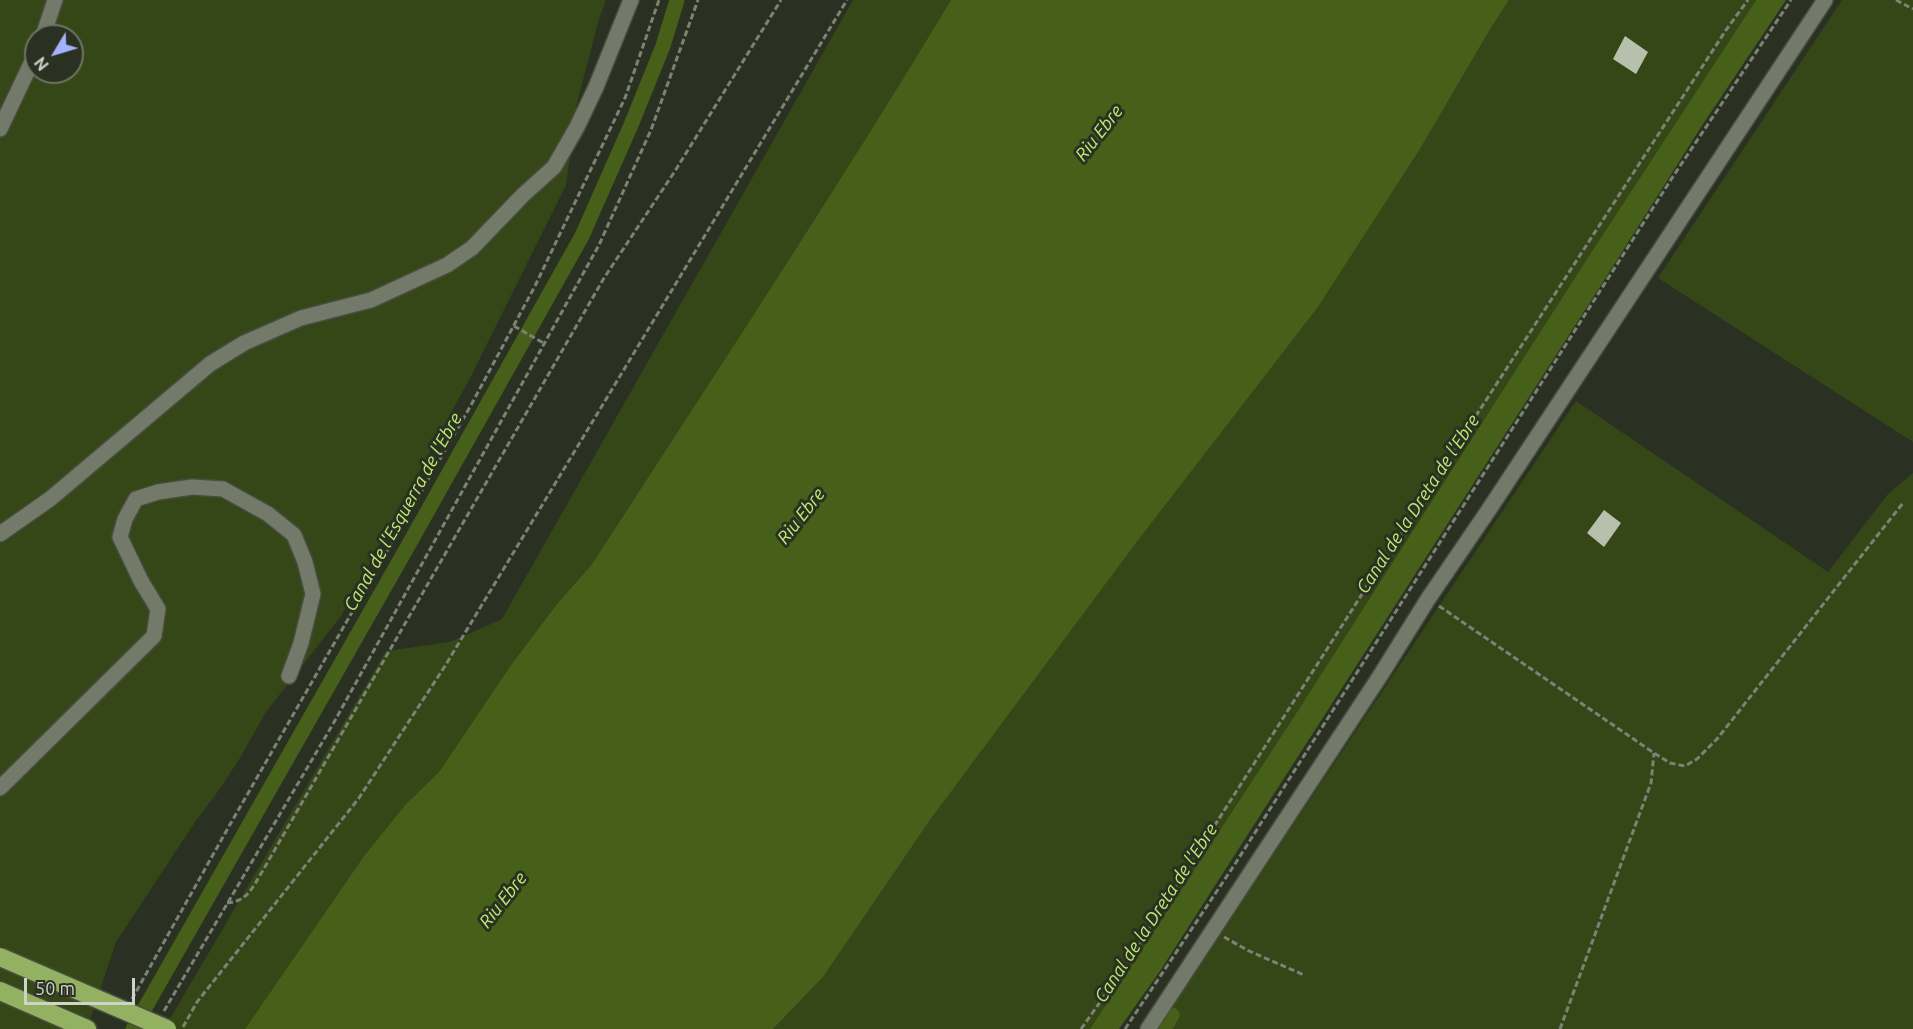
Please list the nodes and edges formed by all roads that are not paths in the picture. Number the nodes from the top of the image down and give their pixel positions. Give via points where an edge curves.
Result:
1 (55, 0) edge
2 (631, 0) edge
3 (1825, 0) edge
4 (47, 24) edge
5 (24, 76) edge
6 (4, 113) edge
7 (0, 129) edge
8 (0, 534) edge
9 (289, 676) dead end
10 (0, 788) edge
11 (0, 957) edge
12 (0, 991) edge
13 (87, 1029) edge
14 (167, 1029) edge
15 (1148, 1029) edge

1 - 4 street
2 - 8 street via 592,97 554,166 472,248 447,265 371,300 301,318 244,343 210,364 50,499
3 - 15 street
5 - 6 street
6 - 7 street
9 - 10 street via 313,594 294,535 268,514 223,489 192,487 136,499 120,537 158,609 154,636
11 - 14 highway, bridge
12 - 13 highway

